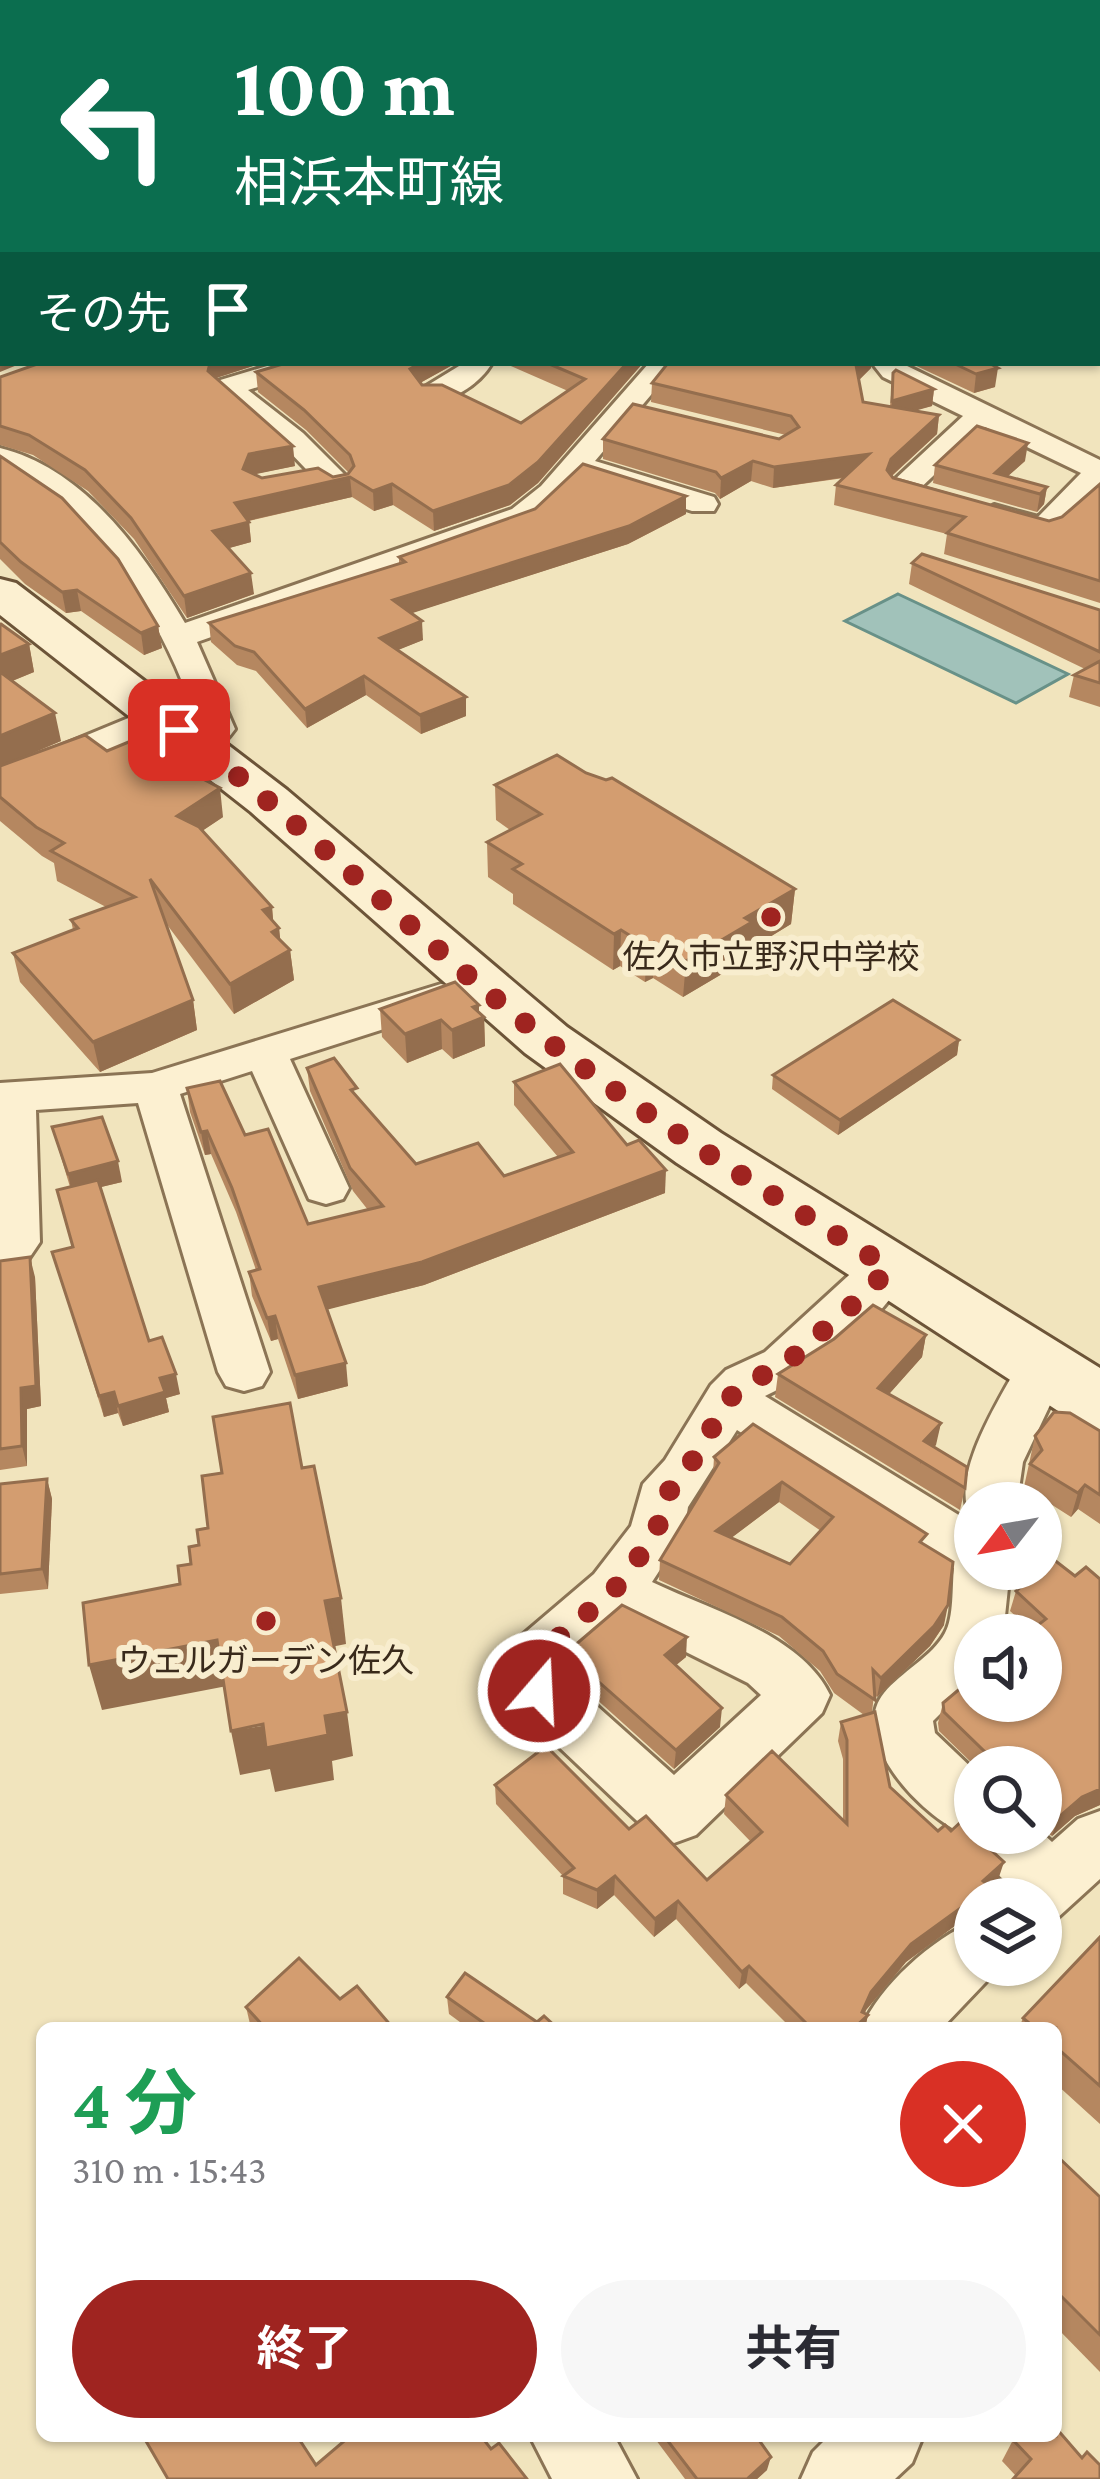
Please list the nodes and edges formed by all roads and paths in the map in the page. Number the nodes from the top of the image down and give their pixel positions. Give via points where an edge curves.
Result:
1 (296, 366) edge
2 (476, 366) edge
3 (662, 366) edge
4 (890, 367) edge
5 (433, 394) edge
6 (873, 398) edge
7 (983, 413) junction
8 (0, 457) edge
9 (577, 464) junction
10 (685, 465) edge
11 (1100, 472) edge
12 (284, 481) edge
13 (649, 484) junction
14 (704, 504) dead end
15 (14, 619) edge
16 (176, 638) junction
17 (179, 730) junction
18 (0, 785) edge
19 (480, 985) junction
20 (265, 1052) junction
21 (155, 1087) junction
22 (7, 1098) edge
23 (326, 1188) dead end
24 (0, 1264) edge
25 (888, 1267) junction
26 (244, 1372) dead end
27 (1071, 1385) edge
28 (729, 1399) junction
29 (994, 1482) edge
30 (954, 1540) edge
31 (614, 1590) junction
32 (979, 1590) edge
33 (954, 1791) edge
34 (1100, 1839) edge
35 (1014, 1854) edge
36 (1032, 1878) edge
37 (1056, 1878) edge
38 (954, 1972) edge
39 (901, 2022) edge
40 (572, 2442) edge
41 (879, 2442) edge
42 (598, 2479) edge
43 (840, 2479) edge

1 - 12 street via 227,387 332,479
2 - 5 street
3 - 9 street via 637,412
4 - 6 street via 872,384
4 - 7 street
7 - 11 street
7 - 11 street via 903,488 1044,528
8 - 16 street via 80,505
9 - 13 street
9 - 16 street via 536,506 500,528
10 - 13 street
13 - 14 street
15 - 17 main road
16 - 17 street via 217,729
17 - 18 street
17 - 19 main road
19 - 20 street
19 - 25 main road via 699,1148
20 - 21 street
20 - 23 street
21 - 22 street
21 - 26 street
22 - 24 street via 16,1242
25 - 27 main road
25 - 28 street via 783,1366
27 - 29 street via 996,1462
28 - 30 street
28 - 31 street via 662,1499 657,1533
31 - 31 street via 540,1654 539,1691 674,1815 801,1695 769,1665
32 - 33 street via 973,1643 903,1713 906,1745
34 - 37 street
35 - 36 street
38 - 39 street
40 - 42 street
41 - 43 street

